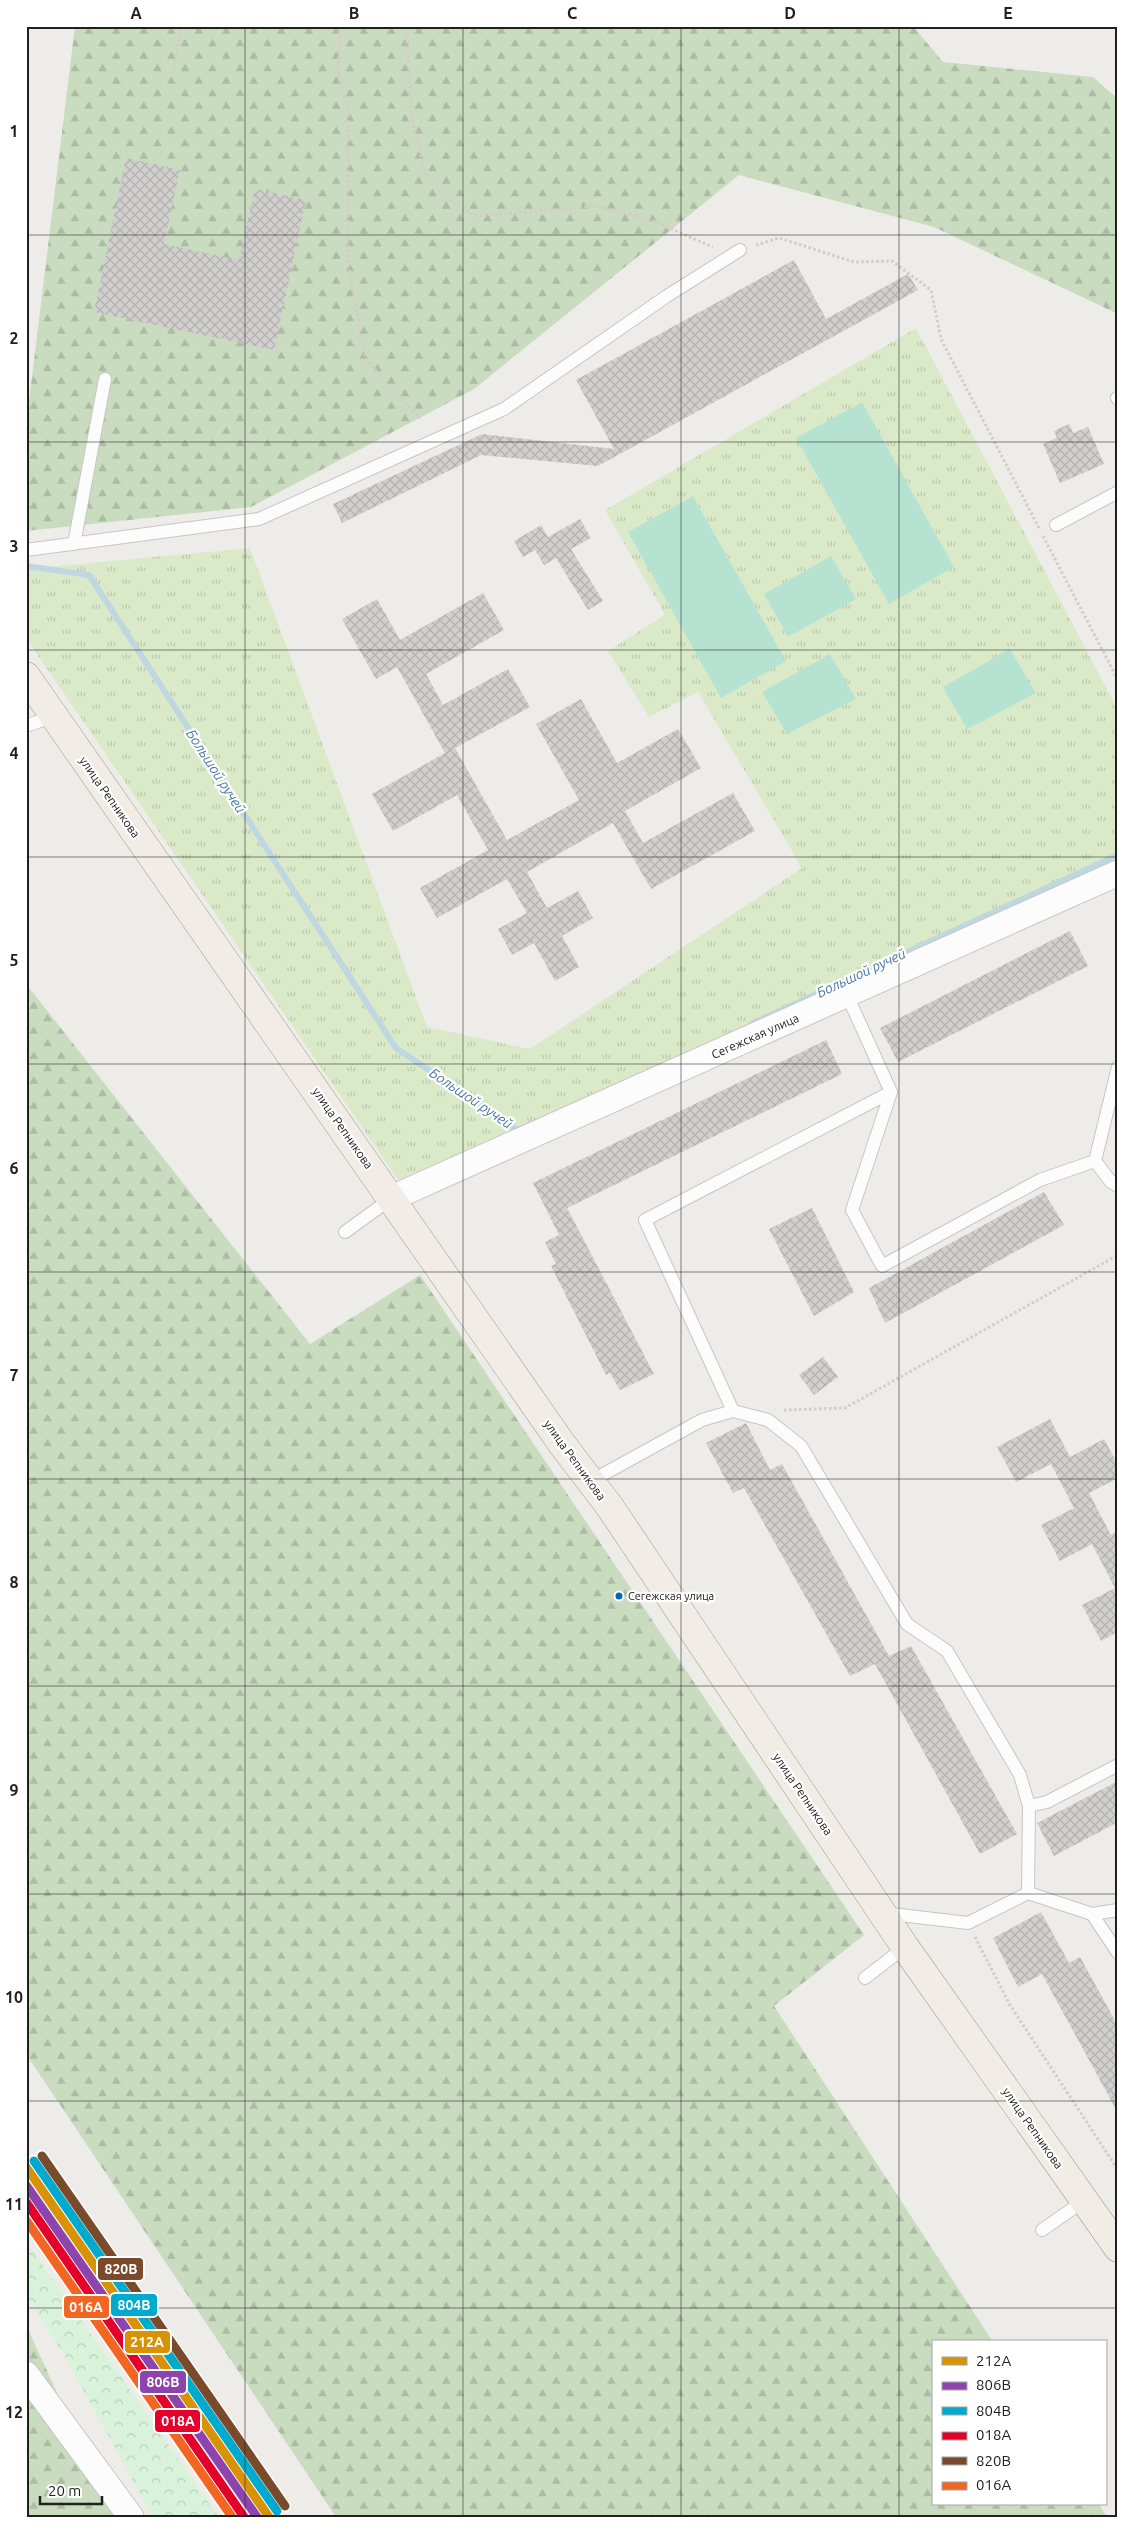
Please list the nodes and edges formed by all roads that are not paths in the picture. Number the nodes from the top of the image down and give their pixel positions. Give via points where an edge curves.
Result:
1 (740, 250) road end
2 (105, 379) dead end
3 (1118, 492) edge
4 (1056, 525) dead end
5 (74, 544) junction
6 (26, 550) edge
7 (26, 676) edge
8 (54, 716) junction
9 (26, 726) edge
10 (1118, 873) edge
11 (847, 994) junction
12 (1118, 1067) edge
13 (891, 1092) junction
14 (1095, 1161) junction
15 (1118, 1186) edge
16 (392, 1198) junction
17 (345, 1232) dead end
18 (733, 1411) junction
19 (591, 1481) junction
20 (1118, 1765) edge
21 (1029, 1806) junction
22 (1028, 1893) junction
23 (1118, 1910) edge
24 (883, 1913) junction
25 (1092, 1914) junction
26 (905, 1947) junction
27 (1118, 1953) edge
28 (864, 1978) dead end
29 (1084, 2200) junction
30 (1042, 2230) dead end
31 (1118, 2248) edge
32 (26, 2374) edge
33 (131, 2517) edge

1 - 5 lane via 667,296 504,409 259,519
2 - 5 lane
3 - 4 lane
5 - 6 lane
7 - 8 main road, улица Репникова
8 - 9 lane
8 - 16 main road, улица Репникова
10 - 11 street, Сегежская улица
11 - 13 lane
11 - 16 street, Сегежская улица
12 - 14 lane
13 - 14 lane via 852,1210 882,1266 1040,1180
13 - 18 lane via 645,1220
14 - 15 lane
16 - 17 lane
16 - 19 main road, улица Репникова
18 - 19 lane via 702,1420
18 - 21 lane via 768,1420 801,1446 907,1624 947,1651 1020,1775
19 - 24 main road, улица Репникова
20 - 21 lane via 1047,1802
21 - 22 lane
22 - 24 lane via 968,1923
22 - 25 lane
23 - 25 lane
24 - 26 main road, улица Репникова
25 - 27 lane
26 - 28 lane
26 - 29 main road, улица Репникова
29 - 30 lane
29 - 31 main road, улица Репникова
32 - 33 street

